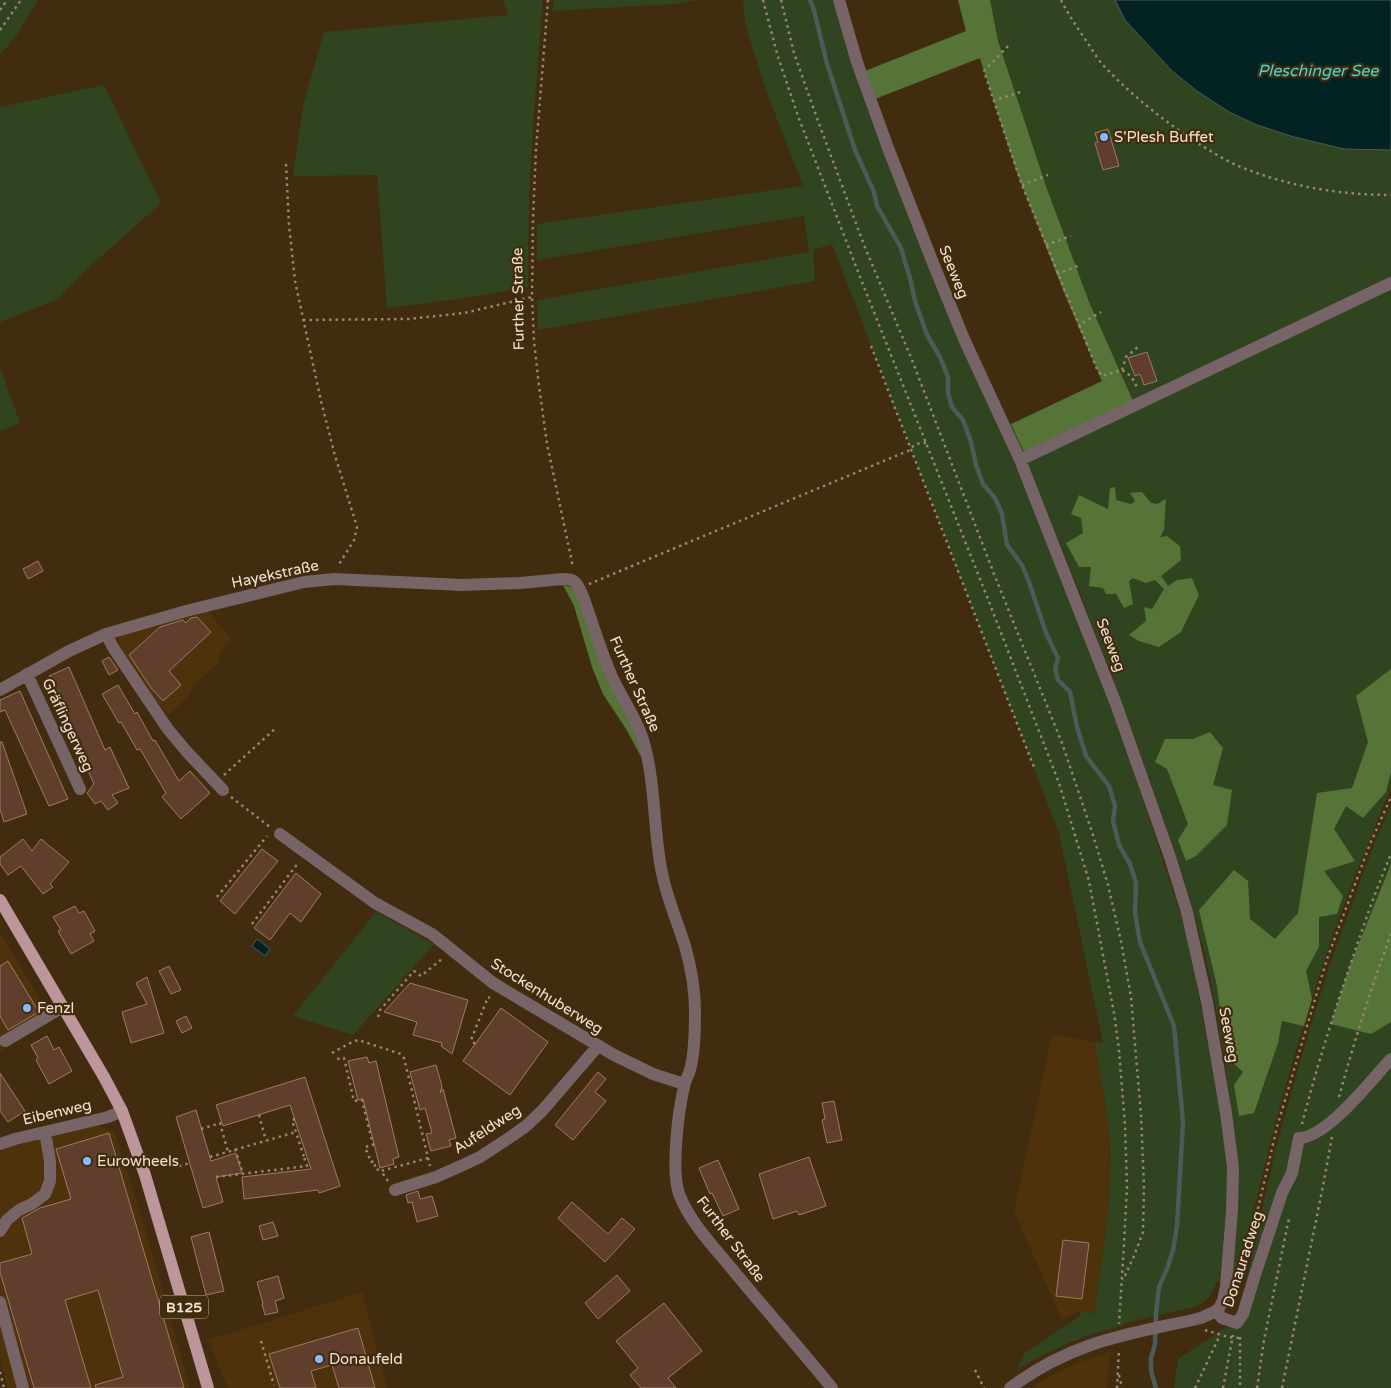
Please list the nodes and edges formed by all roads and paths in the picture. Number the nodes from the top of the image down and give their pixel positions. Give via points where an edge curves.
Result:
1 (7, 0) edge
2 (21, 0) edge
3 (548, 0) edge
4 (764, 0) edge
5 (781, 0) edge
6 (839, 0) edge
7 (1061, 0) edge
8 (0, 10) edge
9 (0, 30) edge
10 (1008, 46) dead end
11 (1023, 91) dead end
12 (994, 101) junction
13 (286, 164) dead end
14 (1048, 175) dead end
15 (1022, 185) junction
16 (1391, 195) edge
17 (1071, 236) dead end
18 (1046, 245) junction
19 (1080, 264) dead end
20 (1057, 274) junction
21 (1391, 283) edge
22 (532, 296) junction
23 (1101, 312) dead end
24 (303, 320) junction
25 (1079, 328) junction
26 (871, 346) dead end
27 (1139, 346) dead end
28 (1122, 370) junction
29 (1144, 402) junction
30 (926, 443) junction
31 (910, 450) junction
32 (1020, 460) junction
33 (334, 579) junction
34 (576, 584) junction
35 (106, 634) junction
36 (26, 674) junction
37 (0, 690) edge
38 (277, 727) dead end
39 (1035, 770) dead end
40 (219, 787) junction
41 (80, 789) dead end
42 (1391, 797) edge
43 (280, 834) dead end
44 (306, 853) junction
45 (1391, 854) edge
46 (217, 897) dead end
47 (0, 900) edge
48 (252, 924) dead end
49 (1391, 934) edge
50 (453, 950) junction
51 (494, 1000) dead end
52 (63, 1007) junction
53 (378, 1017) dead end
54 (5, 1041) dead end
55 (475, 1044) dead end
56 (598, 1046) junction
57 (332, 1053) dead end
58 (338, 1059) dead end
59 (1391, 1059) edge
60 (684, 1084) junction
61 (122, 1112) junction
62 (258, 1115) dead end
63 (295, 1119) dead end
64 (1334, 1119) junction
65 (201, 1129) dead end
66 (45, 1132) junction
67 (296, 1132) junction
68 (1298, 1138) junction
69 (266, 1140) junction
70 (486, 1140) dead end
71 (0, 1144) edge
72 (236, 1149) junction
73 (228, 1152) junction
74 (460, 1156) dead end
75 (210, 1157) dead end
76 (428, 1158) junction
77 (190, 1163) dead end
78 (438, 1165) dead end
79 (179, 1166) dead end
80 (381, 1171) junction
81 (243, 1174) junction
82 (216, 1177) dead end
83 (395, 1190) joint
84 (1290, 1213) dead end
85 (0, 1231) edge
86 (1249, 1250) dead end
87 (1122, 1284) junction
88 (0, 1302) edge
89 (1226, 1318) junction
90 (1199, 1323) junction
91 (1220, 1334) junction
92 (1121, 1336) junction
93 (1232, 1338) junction
94 (1240, 1338) junction
95 (261, 1341) dead end
96 (975, 1370) dead end
97 (1119, 1371) junction
98 (0, 1372) edge
99 (274, 1385) dead end
100 (4, 1388) edge
101 (23, 1388) edge
102 (208, 1388) edge
103 (832, 1388) edge
104 (984, 1388) edge
105 (1010, 1388) edge
106 (1118, 1388) edge
107 (1122, 1388) edge
108 (1195, 1388) edge
109 (1223, 1388) edge
110 (1240, 1388) edge
111 (1257, 1388) edge
112 (1282, 1388) edge

1 - 8 path
2 - 9 path
3 - 22 path, Further Straße via 536,150
4 - 30 path via 778,57 798,116
5 - 87 path via 794,53 814,110 1062,743 1108,885 1131,997 1144,1186 1143,1232
6 - 32 street, Seeweg via 860,71 918,226 964,339
7 - 16 path via 1101,63 1170,125 1213,153 1245,169 1282,181 1316,189
10 - 12 path via 984,71
11 - 12 path
12 - 15 path
13 - 24 path via 295,281
14 - 15 path
15 - 18 path
17 - 18 path
18 - 20 path
19 - 20 path
20 - 25 path
21 - 29 street
22 - 24 path via 464,313 409,319
22 - 34 path, Further Straße via 539,386
23 - 25 path
24 - 33 path via 334,452 357,527 354,540 336,568
25 - 28 path via 1102,376
26 - 31 path
27 - 28 path via 1126,357
28 - 29 path via 1131,376
29 - 32 street
30 - 31 path via 914,445
30 - 87 path via 1059,783 1089,882 1119,1050 1127,1187
31 - 34 path
31 - 39 path
32 - 89 street, Seeweg via 1116,704 1193,935 1233,1168 1226,1286 1222,1304
33 - 34 street, Hayekstraße via 462,585 570,579
33 - 35 street, Hayekstraße via 304,582 234,598
34 - 60 street, Further Straße via 646,752 661,870 685,947 693,986 694,1041 691,1066
35 - 36 street, Hayekstraße
35 - 40 street via 167,728
36 - 37 street, Hayekstraße
36 - 41 street, Gräflingerweg
38 - 40 path
40 - 46 path via 273,829
42 - 86 path via 1370,844 1328,959 1277,1128
43 - 44 street, Stockenhuberweg
44 - 48 path
44 - 50 street, Stockenhuberweg via 374,903 432,934
45 - 68 path via 1332,1019
47 - 52 main road, B125
49 - 64 path via 1352,1050
50 - 53 path via 421,976 414,971 380,1010
50 - 56 street, Stockenhuberweg via 493,983
51 - 55 path via 488,997 471,1040
52 - 54 street
52 - 61 main road, B125
56 - 60 street, Stockenhuberweg via 653,1074
56 - 83 street, Aufeldweg via 542,1111 512,1136 463,1165
57 - 76 path via 358,1040 401,1054
58 - 80 path via 344,1058 354,1101 362,1100 373,1145 365,1146 376,1170
59 - 64 street
60 - 103 street, Further Straße via 676,1182 686,1207 722,1257
61 - 66 street, Eibenweg
61 - 102 main road, B125 via 145,1175
62 - 69 path
63 - 67 path via 292,1120
64 - 68 street via 1316,1132
64 - 112 path
65 - 73 path via 220,1123
66 - 71 street, Eibenweg
66 - 85 street via 50,1161 50,1182 45,1194 19,1210
67 - 69 path
67 - 81 path via 306,1166
68 - 89 street, Donauradweg via 1292,1173 1282,1193 1243,1314
69 - 72 path
70 - 74 path via 458,1147
72 - 73 path
72 - 81 path
73 - 75 path
76 - 78 path via 430,1168
76 - 80 path
77 - 79 path
80 - 83 path via 391,1190
81 - 82 path
84 - 111 path
87 - 92 path
88 - 101 street
89 - 90 street
89 - 91 path
89 - 93 path
89 - 94 path, Donauradweg
90 - 91 path
90 - 92 street
91 - 93 path
91 - 108 path
92 - 97 path
92 - 105 street via 1068,1354
93 - 94 path
93 - 109 path
94 - 110 path, Donauradweg
95 - 99 path
96 - 104 path
97 - 106 path
97 - 107 path
98 - 100 path

